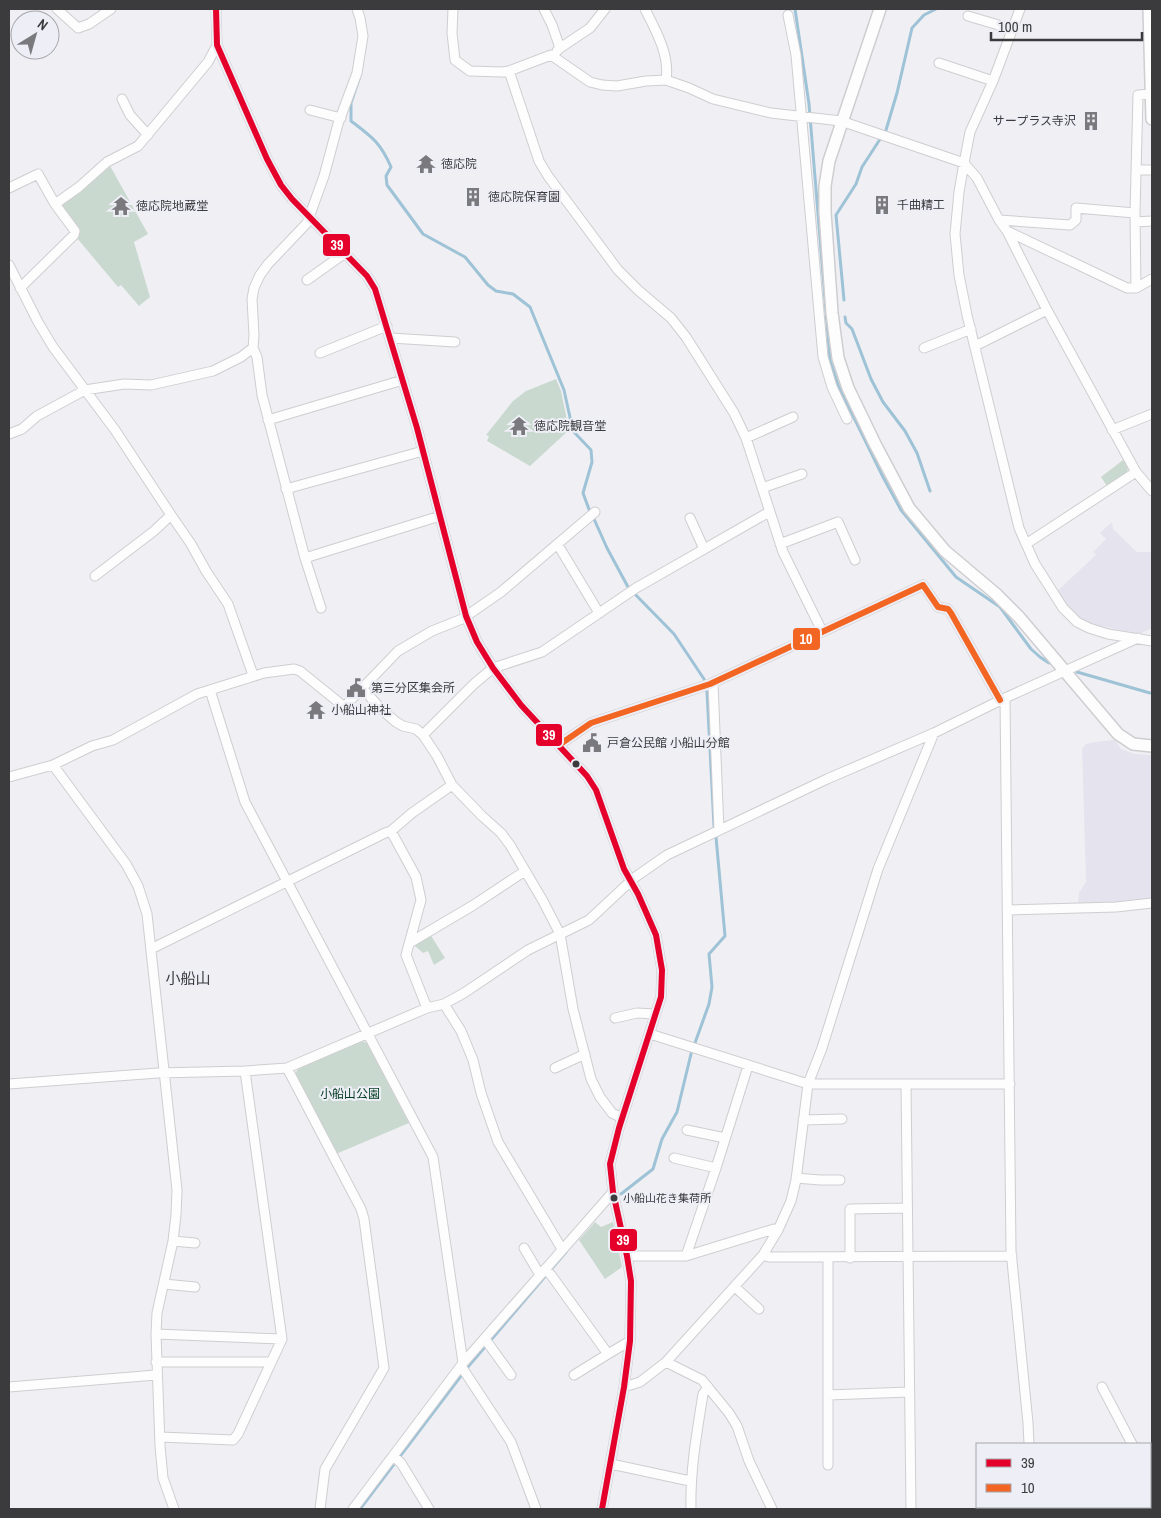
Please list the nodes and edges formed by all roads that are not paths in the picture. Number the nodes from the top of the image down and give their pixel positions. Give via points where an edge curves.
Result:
1 (57, 9) edge
2 (111, 9) edge
3 (216, 9) edge
4 (357, 9) edge
5 (453, 9) edge
6 (544, 9) edge
7 (605, 9) edge
8 (645, 9) edge
9 (880, 9) edge
10 (1020, 9) edge
11 (1149, 9) edge
12 (788, 15) dead end
13 (968, 16) dead end
14 (1012, 30) junction
15 (217, 45) junction
16 (560, 48) junction
17 (551, 55) junction
18 (939, 63) dead end
19 (509, 71) junction
20 (666, 80) junction
21 (993, 81) junction
22 (1152, 94) edge
23 (122, 99) dead end
24 (310, 110) dead end
25 (807, 117) junction
26 (341, 118) junction
27 (1152, 119) edge
28 (842, 121) junction
29 (148, 135) junction
30 (964, 163) junction
31 (1136, 170) junction
32 (1152, 170) edge
33 (9, 188) edge
34 (55, 204) junction
35 (309, 215) junction
36 (1135, 217) junction
37 (999, 220) junction
38 (1152, 221) edge
39 (1007, 231) junction
40 (345, 253) junction
41 (9, 265) edge
42 (307, 280) dead end
43 (1152, 280) edge
44 (20, 288) junction
45 (1136, 288) junction
46 (1047, 310) junction
47 (387, 326) junction
48 (971, 329) junction
49 (391, 338) junction
50 (455, 342) dead end
51 (975, 346) junction
52 (253, 348) junction
53 (924, 348) dead end
54 (320, 353) dead end
55 (403, 380) junction
56 (85, 390) junction
57 (1152, 414) edge
58 (793, 417) dead end
59 (847, 419) dead end
60 (268, 420) junction
61 (1112, 430) junction
62 (9, 434) edge
63 (746, 438) junction
64 (423, 452) junction
65 (1136, 472) junction
66 (802, 474) dead end
67 (762, 488) junction
68 (286, 489) junction
69 (1152, 491) edge
70 (595, 512) dead end
71 (769, 512) junction
72 (171, 515) junction
73 (440, 516) junction
74 (690, 518) dead end
75 (780, 544) junction
76 (1026, 544) junction
77 (558, 545) junction
78 (704, 549) junction
79 (305, 558) junction
80 (855, 560) dead end
81 (95, 576) dead end
82 (320, 608) dead end
83 (599, 613) junction
84 (466, 616) junction
85 (822, 632) junction
86 (1138, 638) junction
87 (1152, 641) edge
88 (493, 668) junction
89 (1065, 671) junction
90 (253, 675) junction
91 (712, 683) junction
92 (363, 689) junction
93 (210, 690) junction
94 (1003, 699) junction
95 (934, 734) junction
96 (423, 735) junction
97 (559, 745) junction
98 (1152, 746) edge
99 (53, 765) junction
100 (9, 777) edge
101 (452, 785) junction
102 (719, 830) junction
103 (391, 831) junction
104 (525, 871) junction
105 (287, 881) junction
106 (630, 882) junction
107 (1152, 904) edge
108 (1008, 910) junction
109 (560, 934) junction
110 (411, 942) junction
111 (151, 949) junction
112 (444, 1004) junction
113 (427, 1008) junction
114 (656, 1014) junction
115 (615, 1018) dead end
116 (367, 1033) junction
117 (650, 1034) junction
118 (585, 1054) junction
119 (748, 1066) junction
120 (286, 1068) junction
121 (556, 1068) dead end
122 (245, 1071) junction
123 (164, 1073) junction
124 (9, 1084) edge
125 (808, 1084) junction
126 (906, 1084) junction
127 (1010, 1084) junction
128 (622, 1118) junction
129 (842, 1119) dead end
130 (803, 1120) junction
131 (687, 1130) dead end
132 (725, 1138) junction
133 (674, 1158) dead end
134 (716, 1168) junction
135 (796, 1178) junction
136 (840, 1180) dead end
137 (613, 1192) junction
138 (907, 1208) junction
139 (778, 1230) junction
140 (173, 1242) junction
141 (195, 1243) dead end
142 (524, 1248) dead end
143 (562, 1249) junction
144 (763, 1255) junction
145 (627, 1256) junction
146 (686, 1256) junction
147 (907, 1256) junction
148 (1012, 1256) junction
149 (828, 1258) junction
150 (850, 1258) junction
151 (545, 1273) junction
152 (164, 1284) junction
153 (195, 1287) dead end
154 (735, 1287) junction
155 (759, 1309) dead end
156 (156, 1334) junction
157 (282, 1339) junction
158 (630, 1341) junction
159 (487, 1342) junction
160 (608, 1354) junction
161 (156, 1362) junction
162 (271, 1362) junction
163 (666, 1362) junction
164 (463, 1368) junction
165 (156, 1375) junction
166 (511, 1375) dead end
167 (574, 1375) dead end
168 (9, 1386) edge
169 (624, 1387) junction
170 (708, 1387) junction
171 (1102, 1387) dead end
172 (909, 1392) junction
173 (828, 1395) junction
174 (160, 1437) junction
175 (1029, 1443) edge
176 (1131, 1443) edge
177 (393, 1456) junction
178 (611, 1464) junction
179 (828, 1465) dead end
180 (690, 1482) junction
181 (174, 1509) edge
182 (320, 1509) edge
183 (352, 1509) edge
184 (429, 1509) edge
185 (536, 1509) edge
186 (602, 1509) edge
187 (690, 1509) edge
188 (772, 1509) edge
189 (911, 1509) edge

1 - 2 street via 78,28
3 - 15 street
4 - 26 street via 363,36 357,73
5 - 19 street via 455,60 470,71
6 - 16 street
7 - 16 street via 590,28
8 - 20 street via 666,59
9 - 28 street
10 - 14 street
11 - 22 street
12 - 25 street
13 - 14 street
14 - 21 street
15 - 29 street via 208,62
15 - 35 street via 267,159 281,184
16 - 17 street
17 - 19 street
17 - 20 street via 590,82 602,86
18 - 21 street
19 - 63 street via 539,161 548,176 618,270 671,318 686,337
20 - 25 street via 713,99 771,113
21 - 30 street via 970,132
22 - 27 street
22 - 31 street via 1138,95
23 - 29 street via 130,115
24 - 26 street
25 - 28 street
25 - 59 street via 823,357
26 - 35 street
28 - 30 street
28 - 89 street via 829,161 825,212 834,333 848,388 910,508 945,551 1020,617
29 - 34 street via 138,146 107,162
30 - 37 street via 977,178
30 - 48 street via 955,234 959,275
31 - 32 street
31 - 36 street
33 - 34 street via 38,174
34 - 44 street via 75,231 74,235
35 - 40 street
35 - 52 street via 307,223 268,264 254,288
36 - 37 street via 1076,208 1076,220 1070,225
36 - 38 street
36 - 45 street
37 - 39 street
39 - 45 street via 1092,273 1127,288
39 - 46 street
40 - 42 street
40 - 47 street via 375,289
41 - 44 street
43 - 45 street
44 - 56 street via 53,347
46 - 51 street
46 - 61 street
47 - 49 street
47 - 54 street
48 - 51 street
48 - 53 street
49 - 50 street
49 - 55 street
51 - 76 street via 1019,528
52 - 56 street via 213,371 151,385 124,384
52 - 60 street
55 - 60 street
55 - 64 street
56 - 62 street
56 - 72 street
57 - 61 street
58 - 63 street
60 - 68 street
61 - 65 street
63 - 67 street
64 - 68 street
64 - 73 street
65 - 69 street
65 - 76 street
66 - 67 street
67 - 71 street
68 - 79 street
70 - 77 street
71 - 75 street
71 - 78 street
72 - 81 street
72 - 90 street via 228,604
73 - 79 street
73 - 84 street
74 - 78 street
75 - 80 street via 838,522
75 - 85 street
76 - 86 street via 1050,590 1078,622 1108,634
77 - 83 street
77 - 84 street
78 - 83 street
79 - 82 street
83 - 88 street via 542,652
84 - 88 street
84 - 92 street via 398,651
85 - 91 street
85 - 94 street via 923,585 938,607 951,613
86 - 87 street
86 - 89 street
88 - 96 street
88 - 97 street via 521,705
89 - 94 street
89 - 98 street via 1118,734 1133,744
90 - 92 street via 282,670 300,671 342,706
90 - 93 street
91 - 97 street via 591,723
91 - 102 street
92 - 96 street via 396,722
93 - 99 street via 113,740 92,746
93 - 105 street via 245,802
94 - 95 street
94 - 108 street
95 - 102 street via 827,779
95 - 125 street via 875,877
96 - 101 street
97 - 106 street via 596,790
99 - 100 street
99 - 111 street via 126,864 138,886 147,914
101 - 103 street
101 - 104 street via 500,833
102 - 106 street via 668,855
103 - 105 street
103 - 110 street via 416,877 422,900
104 - 109 street
104 - 110 street
105 - 111 street
105 - 116 street
106 - 109 street via 589,920
106 - 114 street via 656,935 662,970
107 - 108 street
108 - 127 street
109 - 112 street via 528,950
109 - 118 street
110 - 113 street via 406,955
111 - 123 street
112 - 113 street
112 - 143 street via 461,1031 473,1060 498,1142
113 - 116 street
114 - 115 street via 637,1013
114 - 117 street
116 - 120 street
116 - 164 street via 432,1157
117 - 119 street
117 - 128 street
118 - 121 street
118 - 128 street via 591,1079 600,1097 612,1114
119 - 125 street
119 - 132 street
120 - 122 street
120 - 182 street via 361,1209 384,1368 325,1469
122 - 123 street
122 - 157 street
123 - 124 street
123 - 140 street via 177,1190
125 - 126 street
125 - 130 street
126 - 127 street
126 - 138 street
127 - 148 street
128 - 137 street via 610,1164
129 - 130 street
130 - 135 street
131 - 132 street
132 - 134 street
133 - 134 street
134 - 146 street
135 - 136 street
135 - 139 street via 791,1201
137 - 143 street
137 - 145 street
138 - 147 street
138 - 150 street via 850,1209
139 - 144 street
139 - 146 street
140 - 141 street
140 - 152 street
142 - 151 street
143 - 151 street
144 - 149 street
144 - 154 street
145 - 146 street
145 - 158 street via 631,1281
147 - 148 street
147 - 150 street
147 - 172 street
148 - 175 street
149 - 150 street
149 - 173 street
151 - 159 street
151 - 160 street
152 - 153 street
152 - 156 street
154 - 155 street
154 - 163 street
156 - 157 street
156 - 161 street
157 - 162 street
158 - 160 street
158 - 169 street
159 - 164 street
159 - 166 street
160 - 167 street
161 - 162 street
161 - 165 street
162 - 174 street via 233,1440
163 - 169 street via 640,1382
163 - 170 street via 702,1380
164 - 177 street
164 - 185 street via 511,1442
165 - 168 street
165 - 174 street
169 - 178 street
170 - 180 street via 703,1394
170 - 188 street via 730,1412 748,1461
171 - 176 street
172 - 173 street
172 - 189 street
173 - 179 street
174 - 181 street via 163,1478
177 - 183 street
177 - 184 street via 401,1462
178 - 180 street
178 - 186 street
180 - 187 street

